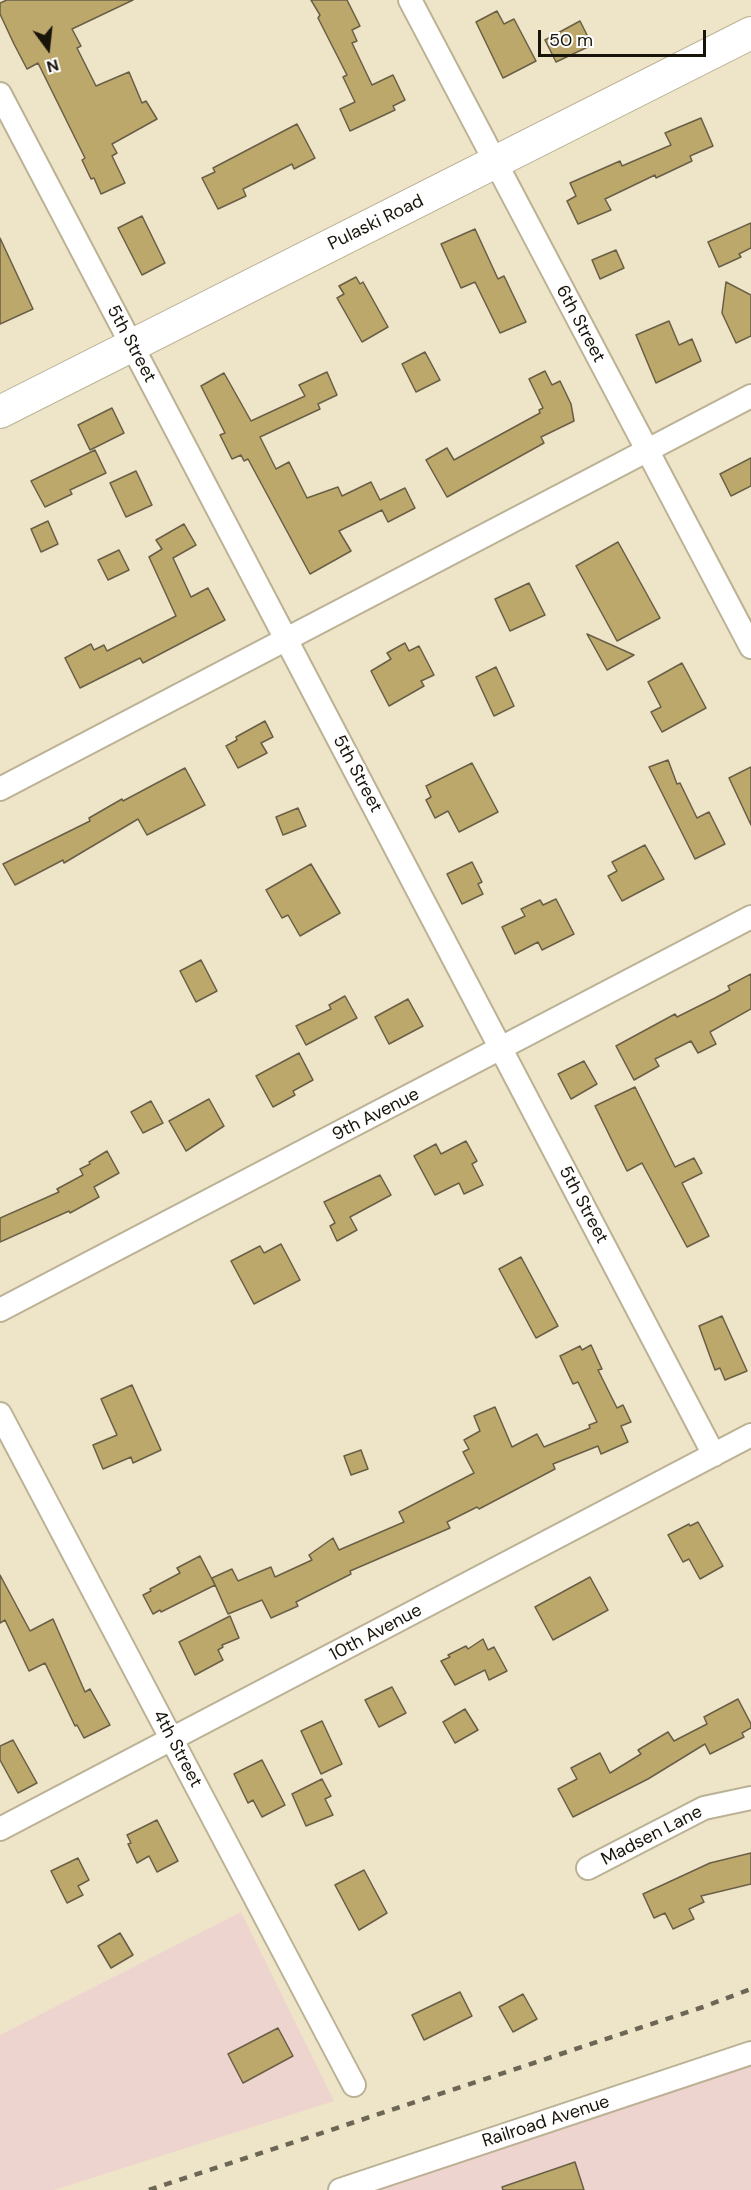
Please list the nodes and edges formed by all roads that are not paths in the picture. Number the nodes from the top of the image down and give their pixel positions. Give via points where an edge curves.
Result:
1 (410, 0) edge
2 (751, 33) edge
3 (0, 94) edge
4 (496, 163) junction
5 (131, 344) junction
6 (751, 396) edge
7 (0, 412) edge
8 (647, 450) junction
9 (286, 638) junction
10 (751, 647) edge
11 (0, 789) edge
12 (751, 917) edge
13 (501, 1050) junction
14 (0, 1310) edge
15 (0, 1414) edge
16 (751, 1435) edge
17 (714, 1455) junction
18 (173, 1739) junction
19 (751, 1798) edge
20 (0, 1829) edge
21 (588, 1868) dead end
22 (751, 2053) edge
23 (354, 2085) dead end
24 (340, 2190) edge

1 - 4 street, 6th Street
2 - 4 main road, Pulaski Road
3 - 5 street, 5th Street
4 - 5 main road, Pulaski Road
4 - 8 street, 6th Street
5 - 7 main road, Pulaski Road
5 - 9 street, 5th Street
6 - 8 street
8 - 9 street
8 - 10 street, 6th Street
9 - 11 street
9 - 13 street, 5th Street
12 - 13 street, 9th Avenue
13 - 14 street, 9th Avenue
13 - 17 street, 5th Street
15 - 18 street, 4th Street
16 - 17 street, 10th Avenue
17 - 18 street, 10th Avenue
18 - 20 street, 10th Avenue
18 - 23 street, 4th Street
19 - 21 street, Madsen Lane via 704,1809
22 - 24 street, Railroad Avenue

